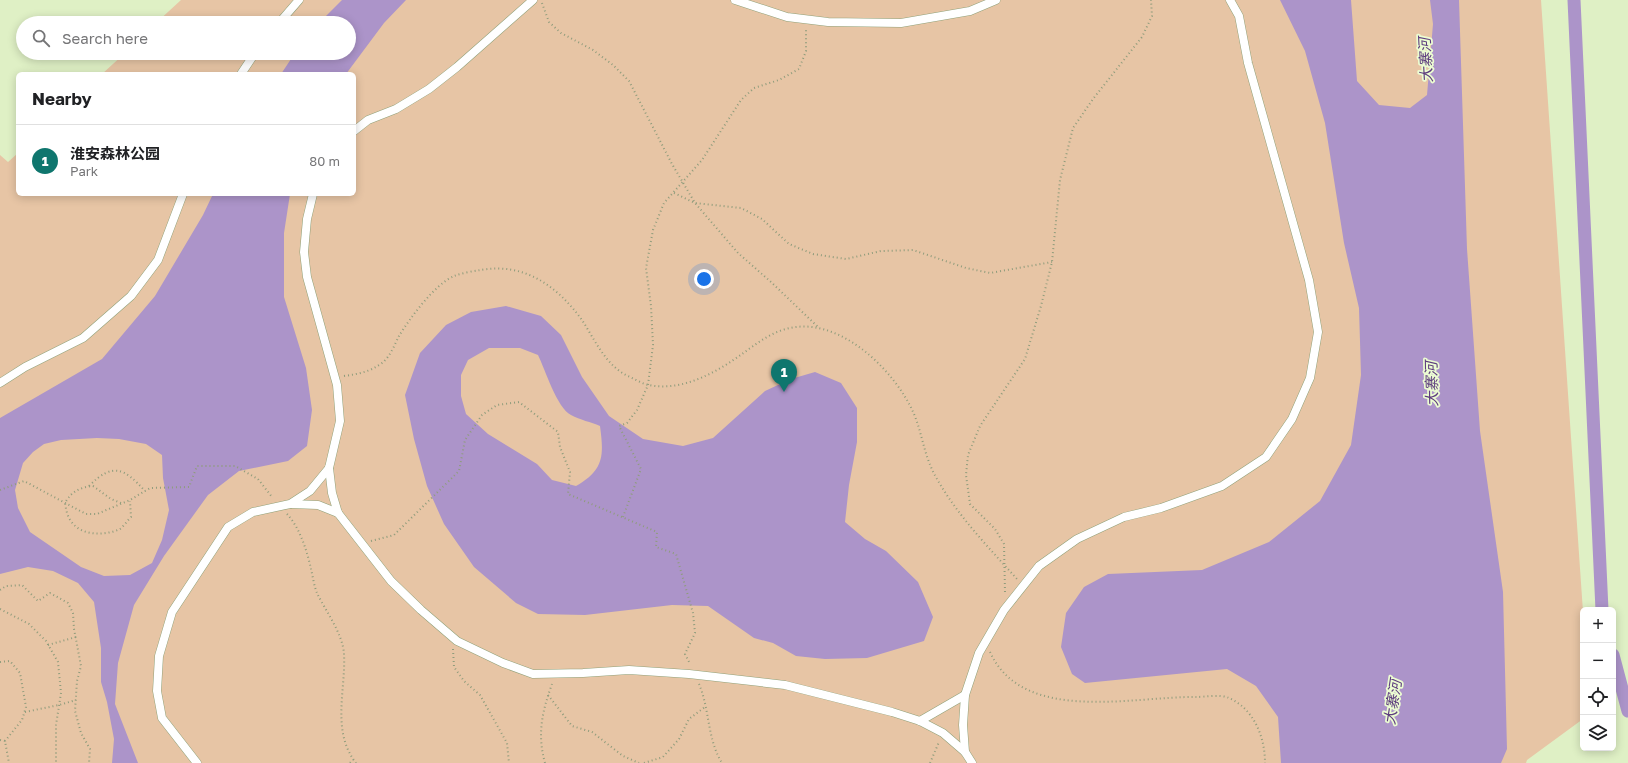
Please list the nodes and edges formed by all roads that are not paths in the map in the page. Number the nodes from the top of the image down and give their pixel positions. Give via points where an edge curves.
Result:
1 (299, 0) edge
2 (533, 0) edge
3 (735, 0) edge
4 (996, 0) edge
5 (1230, 0) edge
6 (285, 16) edge
7 (250, 60) edge
8 (242, 72) edge
9 (356, 129) edge
10 (182, 196) edge
11 (313, 196) edge
12 (0, 383) edge
13 (329, 468) junction
14 (290, 504) junction
15 (338, 513) junction
16 (965, 695) junction
17 (920, 721) junction
18 (965, 752) junction
19 (197, 763) edge
20 (972, 763) edge

1 - 6 street
2 - 9 street via 429,89 396,109 368,120
3 - 4 street via 786,17 828,22 901,23 970,11
5 - 16 street via 1239,16 1248,63 1309,280 1318,332 1310,378 1292,419 1266,457 1222,486 1161,508 1124,517 1078,539 1039,566 1004,610 988,637 979,653
7 - 8 street
10 - 12 street via 158,260 131,296 83,338 25,367
11 - 13 street via 307,219 304,252 307,277 335,377 340,421
13 - 14 street via 310,491
13 - 15 street
14 - 15 street via 318,505
14 - 19 street via 253,512 228,527 172,612 159,656 158,691 162,718
15 - 17 street via 391,581 457,641 533,674 629,670 785,685
16 - 17 street
16 - 18 street
17 - 18 street via 943,733
18 - 20 street

